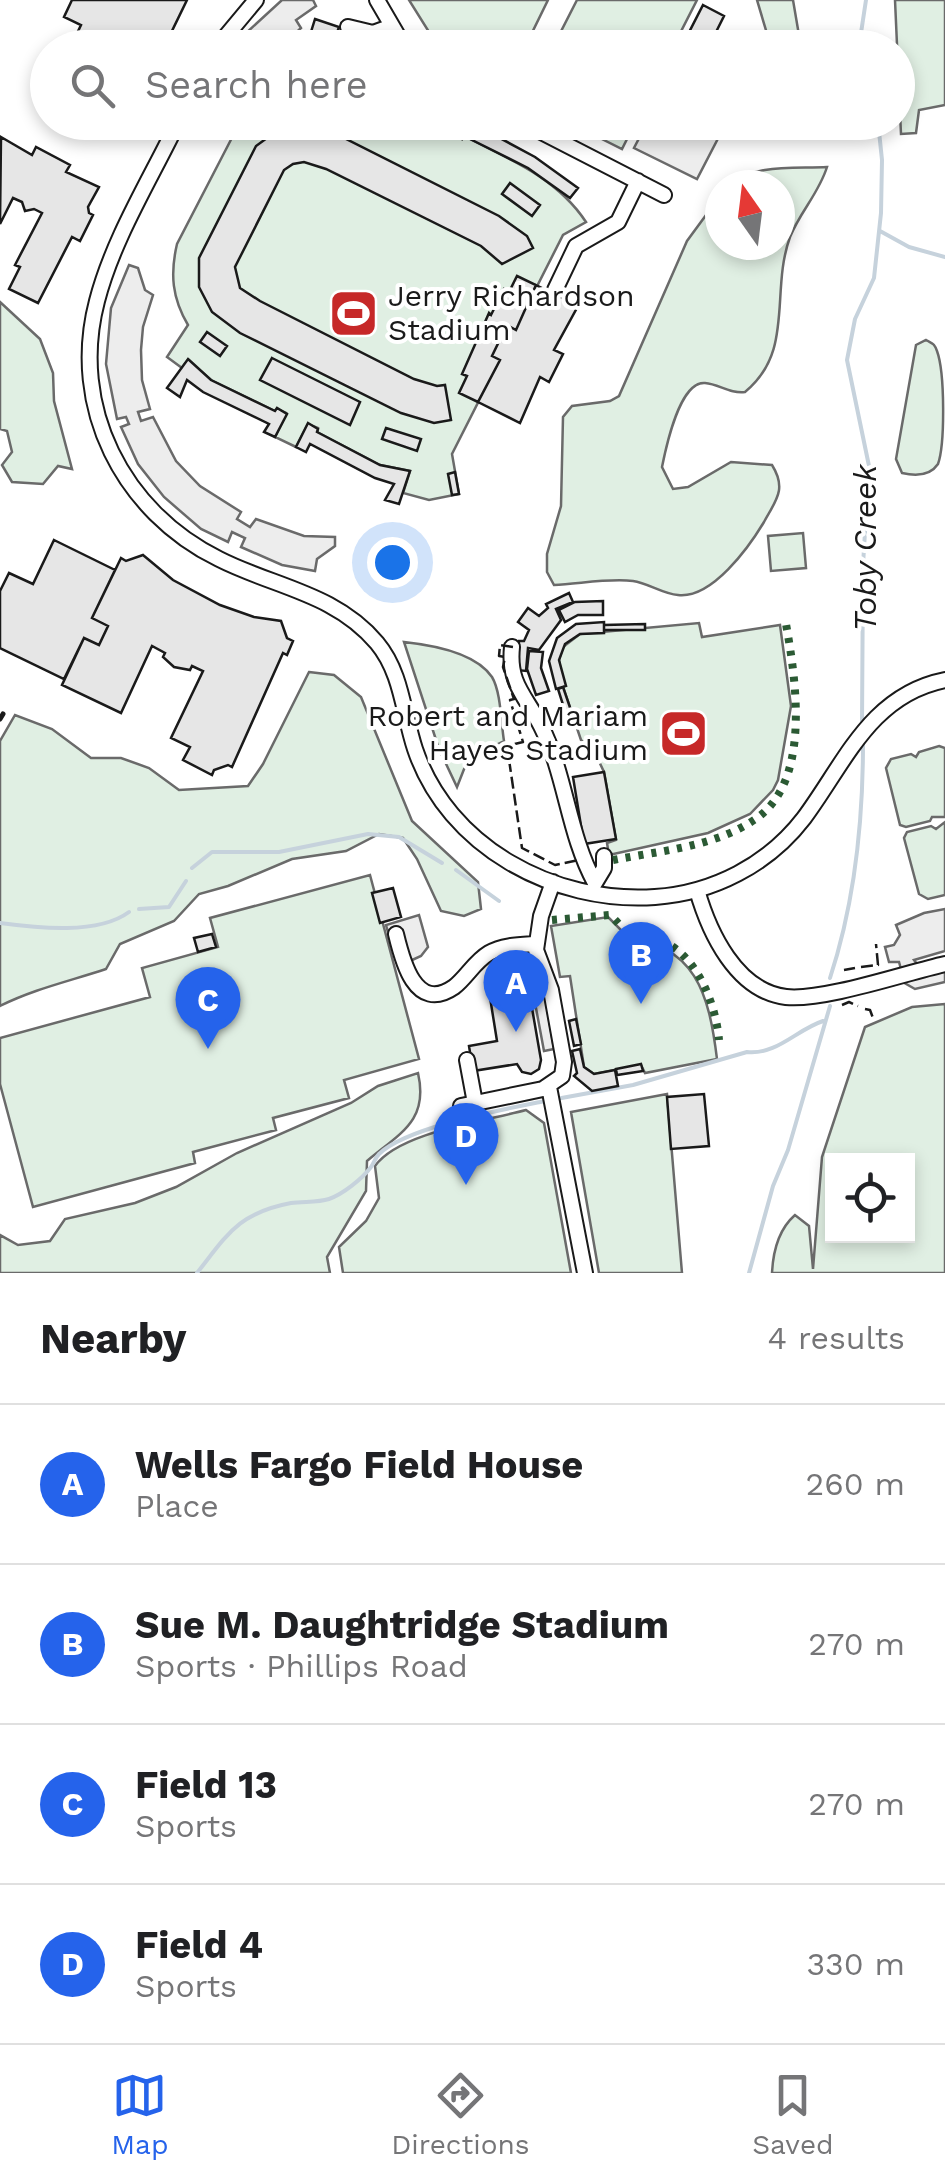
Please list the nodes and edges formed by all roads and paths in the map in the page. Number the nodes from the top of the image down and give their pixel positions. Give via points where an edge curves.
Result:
1 (256, 0) edge
2 (377, 0) edge
3 (392, 26) junction
4 (348, 27) dead end
5 (231, 30) edge
6 (360, 30) edge
7 (381, 30) edge
8 (394, 30) edge
9 (169, 140) edge
10 (557, 140) edge
11 (638, 181) junction
12 (664, 194) dead end
13 (554, 290) dead end
14 (512, 646) dead end
15 (945, 680) edge
16 (604, 856) dead end
17 (553, 882) junction
18 (594, 888) junction
19 (697, 890) junction
20 (396, 934) dead end
21 (536, 944) junction
22 (945, 964) edge
23 (467, 1060) dead end
24 (548, 1086) junction
25 (584, 1273) edge

1 - 5 street
2 - 3 street
3 - 7 street
3 - 8 street
4 - 6 street
9 - 17 street via 106,273 94,314 92,393 113,458 140,499 182,538 235,567 317,596 364,630 392,668 418,756 443,802 486,848
10 - 11 street
11 - 12 street
11 - 13 street via 618,222 576,246
14 - 18 street via 518,691 543,728
15 - 19 street via 899,698 864,728 776,848
16 - 18 street
17 - 18 street
17 - 21 street
18 - 19 street via 642,897
19 - 22 street via 722,949 772,994 812,996
20 - 21 street via 409,977 435,992 456,985 489,954
21 - 24 street via 564,1062 561,1078
23 - 24 street via 468,1104
24 - 25 street

